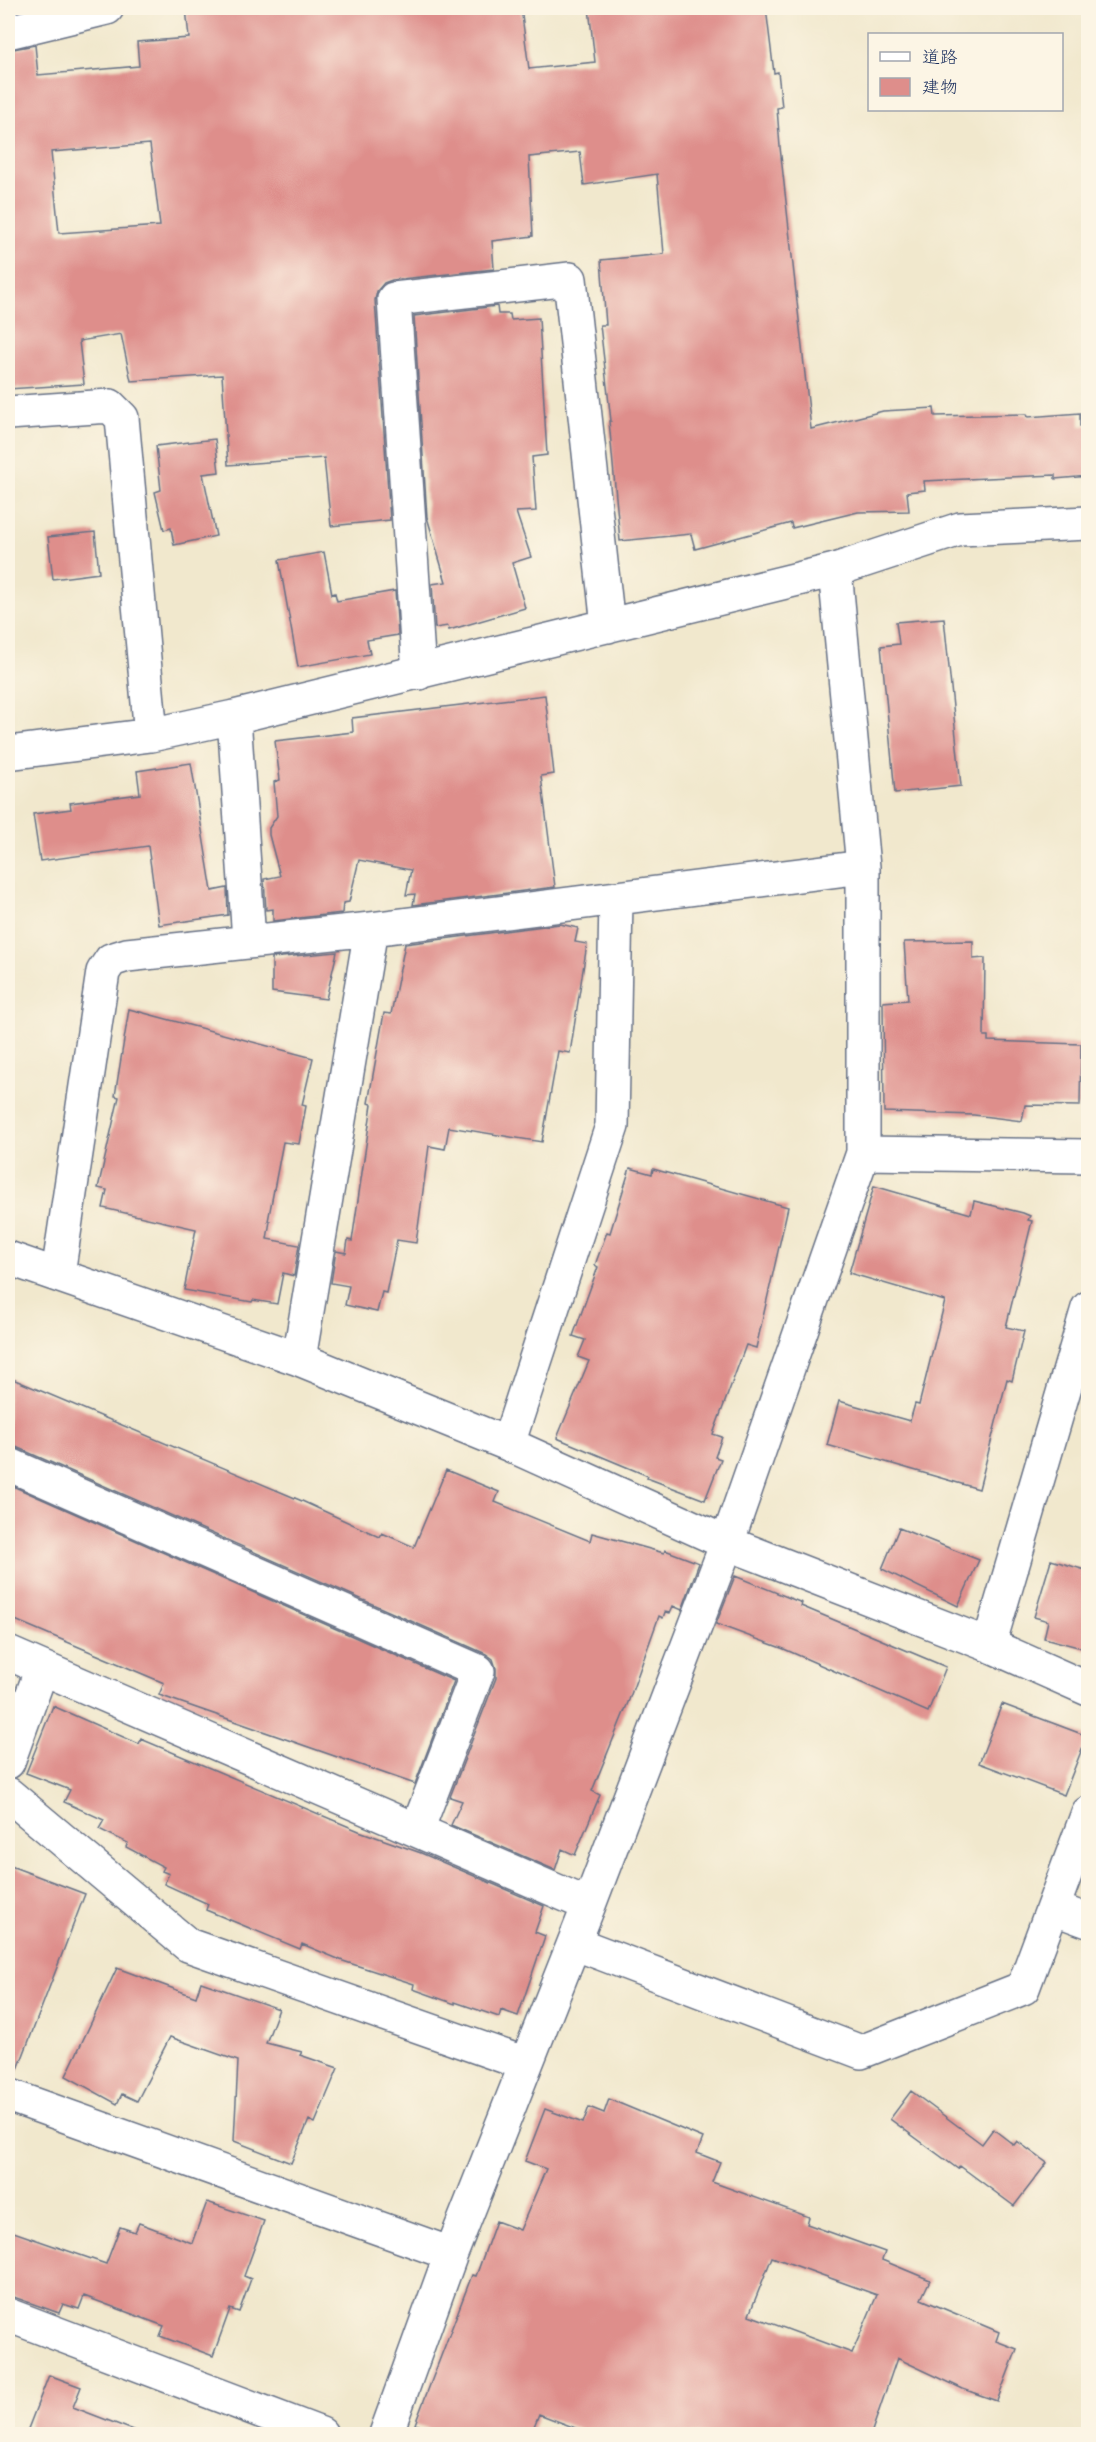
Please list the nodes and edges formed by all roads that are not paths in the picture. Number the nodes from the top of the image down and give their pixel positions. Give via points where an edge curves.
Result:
1 (107, 8) edge
2 (8, 32) edge
3 (8, 413) edge
4 (1089, 524) edge
5 (835, 570) junction
6 (608, 626) junction
7 (419, 673) junction
8 (234, 717) junction
9 (151, 735) junction
10 (8, 753) edge
11 (863, 867) junction
12 (616, 898) junction
13 (371, 929) junction
14 (249, 941) junction
15 (863, 1153) junction
16 (1089, 1156) edge
17 (8, 1258) edge
18 (58, 1274) junction
19 (1089, 1308) edge
20 (299, 1359) junction
21 (508, 1444) junction
22 (8, 1464) edge
23 (727, 1543) junction
24 (989, 1645) junction
25 (8, 1653) edge
26 (42, 1668) junction
27 (1089, 1689) edge
28 (8, 1762) edge
29 (8, 1794) edge
30 (1089, 1813) edge
31 (417, 1830) junction
32 (589, 1905) junction
33 (1053, 1908) junction
34 (1089, 1921) edge
35 (574, 1944) junction
36 (526, 2064) junction
37 (8, 2095) edge
38 (451, 2254) junction
39 (8, 2315) edge
40 (321, 2434) edge
41 (386, 2434) edge

1 - 2 street
3 - 9 street via 110,406 122,417
4 - 5 street via 960,529
5 - 6 street
5 - 11 street
6 - 7 street
6 - 7 street via 570,279 394,299
7 - 8 street
8 - 9 street
8 - 14 street
9 - 10 street
11 - 12 street
11 - 15 street
12 - 13 street
12 - 21 street via 612,1126
13 - 14 street
13 - 20 street
14 - 18 street via 127,955 111,960 104,972
15 - 16 street
15 - 23 street
17 - 18 street
18 - 20 street
19 - 24 street
20 - 21 street
21 - 23 street
22 - 31 street via 478,1671
23 - 24 street
23 - 32 street
24 - 27 street
25 - 26 street
26 - 28 street
26 - 31 street
29 - 36 street via 188,1945
30 - 33 street
31 - 32 street
32 - 35 street
33 - 34 street
33 - 35 street via 1023,1988 861,2052
35 - 36 street
36 - 38 street
37 - 38 street
38 - 41 street
39 - 40 street

